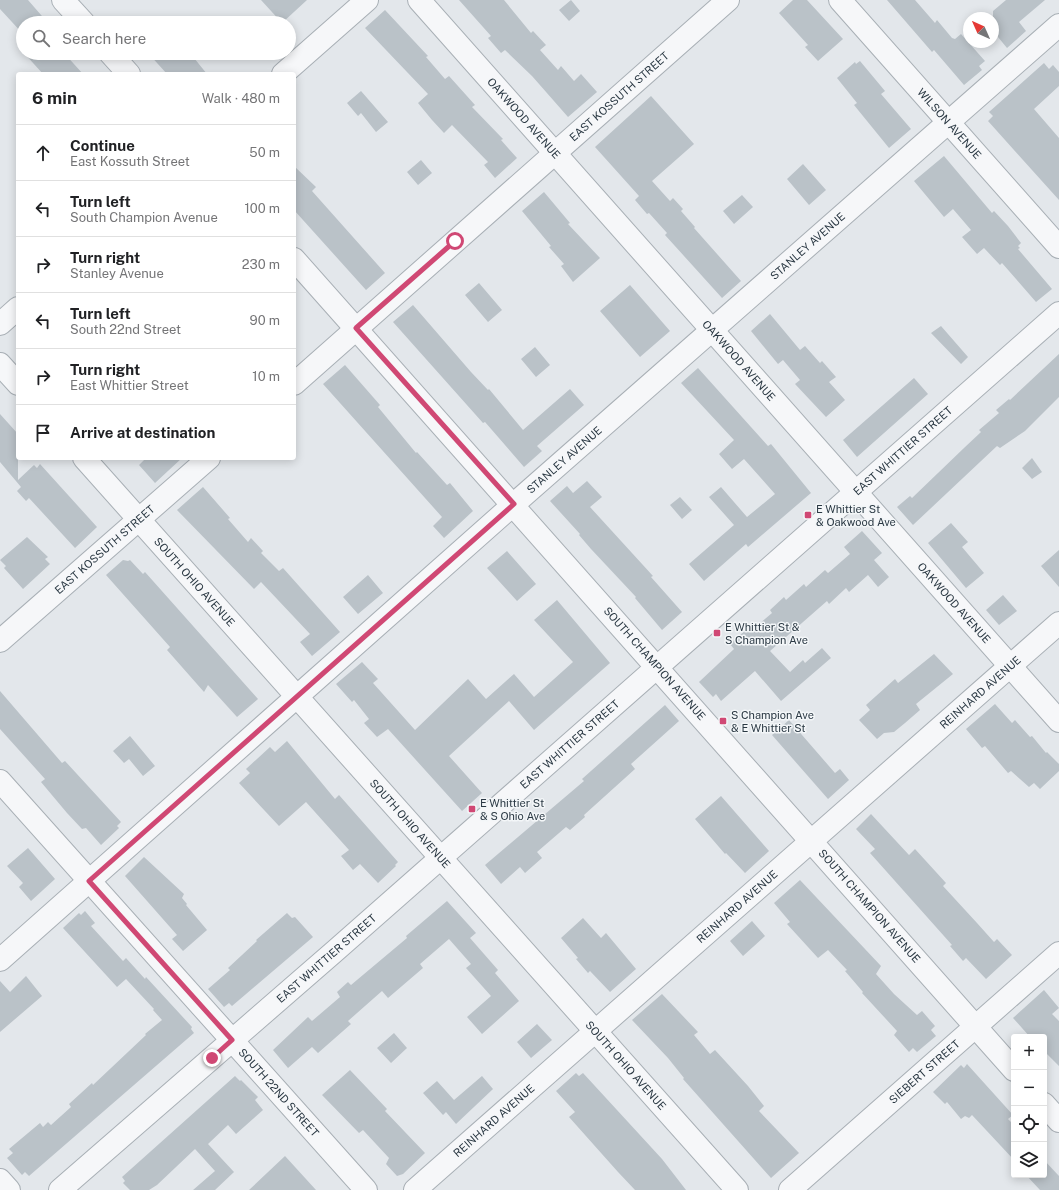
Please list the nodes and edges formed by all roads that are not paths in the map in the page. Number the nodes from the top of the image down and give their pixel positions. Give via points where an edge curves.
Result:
1 (63, 0) edge
2 (367, 0) edge
3 (419, 0) edge
4 (728, 0) edge
5 (840, 0) edge
6 (78, 16) edge
7 (1059, 25) edge
8 (116, 60) edge
9 (127, 72) edge
10 (285, 72) edge
11 (950, 121) junction
12 (556, 152) junction
13 (1059, 246) edge
14 (296, 261) edge
15 (16, 310) edge
16 (1059, 313) edge
17 (0, 324) edge
18 (356, 328) junction
19 (713, 331) junction
20 (0, 364) edge
21 (16, 382) edge
22 (296, 382) edge
23 (86, 460) edge
24 (208, 460) edge
25 (855, 492) junction
26 (514, 504) junction
27 (139, 520) junction
28 (1059, 623) edge
29 (0, 641) edge
30 (657, 666) junction
31 (1010, 666) junction
32 (298, 697) junction
33 (1059, 721) edge
34 (0, 781) edge
35 (812, 840) junction
36 (441, 857) junction
37 (89, 881) junction
38 (1059, 953) edge
39 (0, 960) edge
40 (976, 1026) junction
41 (596, 1030) junction
42 (232, 1040) junction
43 (1011, 1067) edge
44 (1046, 1106) edge
45 (1059, 1121) edge
46 (0, 1180) edge
47 (364, 1189) edge
48 (9, 1190) edge
49 (60, 1190) edge
50 (414, 1190) edge
51 (737, 1190) edge
52 (790, 1190) edge

1 - 6 street
2 - 10 street
3 - 12 street, OAKWOOD AVENUE
4 - 12 street, EAST KOSSUTH STREET
5 - 11 street, WILSON AVENUE
7 - 11 street, STANLEY AVENUE
8 - 9 street
11 - 13 street, WILSON AVENUE
11 - 19 street, STANLEY AVENUE
12 - 18 street, EAST KOSSUTH STREET
12 - 19 street, OAKWOOD AVENUE
14 - 18 street, SOUTH CHAMPION AVENUE
15 - 17 street
16 - 25 street, EAST WHITTIER STREET
18 - 22 street, EAST KOSSUTH STREET
18 - 26 street, SOUTH CHAMPION AVENUE
19 - 25 street, OAKWOOD AVENUE
19 - 26 street, STANLEY AVENUE
20 - 21 street
23 - 27 street, SOUTH OHIO AVENUE
24 - 27 street, EAST KOSSUTH STREET
25 - 30 street, EAST WHITTIER STREET
25 - 31 street, OAKWOOD AVENUE
26 - 30 street, SOUTH CHAMPION AVENUE
26 - 32 street, STANLEY AVENUE
27 - 29 street, EAST KOSSUTH STREET
27 - 32 street, SOUTH OHIO AVENUE
28 - 31 street, REINHARD AVENUE
30 - 35 street, SOUTH CHAMPION AVENUE
30 - 36 street, EAST WHITTIER STREET
31 - 33 street, OAKWOOD AVENUE
31 - 35 street, REINHARD AVENUE
32 - 36 street, SOUTH OHIO AVENUE
32 - 37 street, STANLEY AVENUE
34 - 37 street, SOUTH 22ND STREET
35 - 40 street, SOUTH CHAMPION AVENUE
35 - 41 street, REINHARD AVENUE
36 - 41 street, SOUTH OHIO AVENUE
36 - 42 street, EAST WHITTIER STREET
37 - 39 street, STANLEY AVENUE
37 - 42 street, SOUTH 22ND STREET
38 - 40 street, SIEBERT STREET
40 - 43 street, SOUTH CHAMPION AVENUE
40 - 52 street, SIEBERT STREET
41 - 50 street, REINHARD AVENUE
41 - 51 street, SOUTH OHIO AVENUE
42 - 47 street, SOUTH 22ND STREET
42 - 49 street, EAST WHITTIER STREET
44 - 45 street
46 - 48 street

